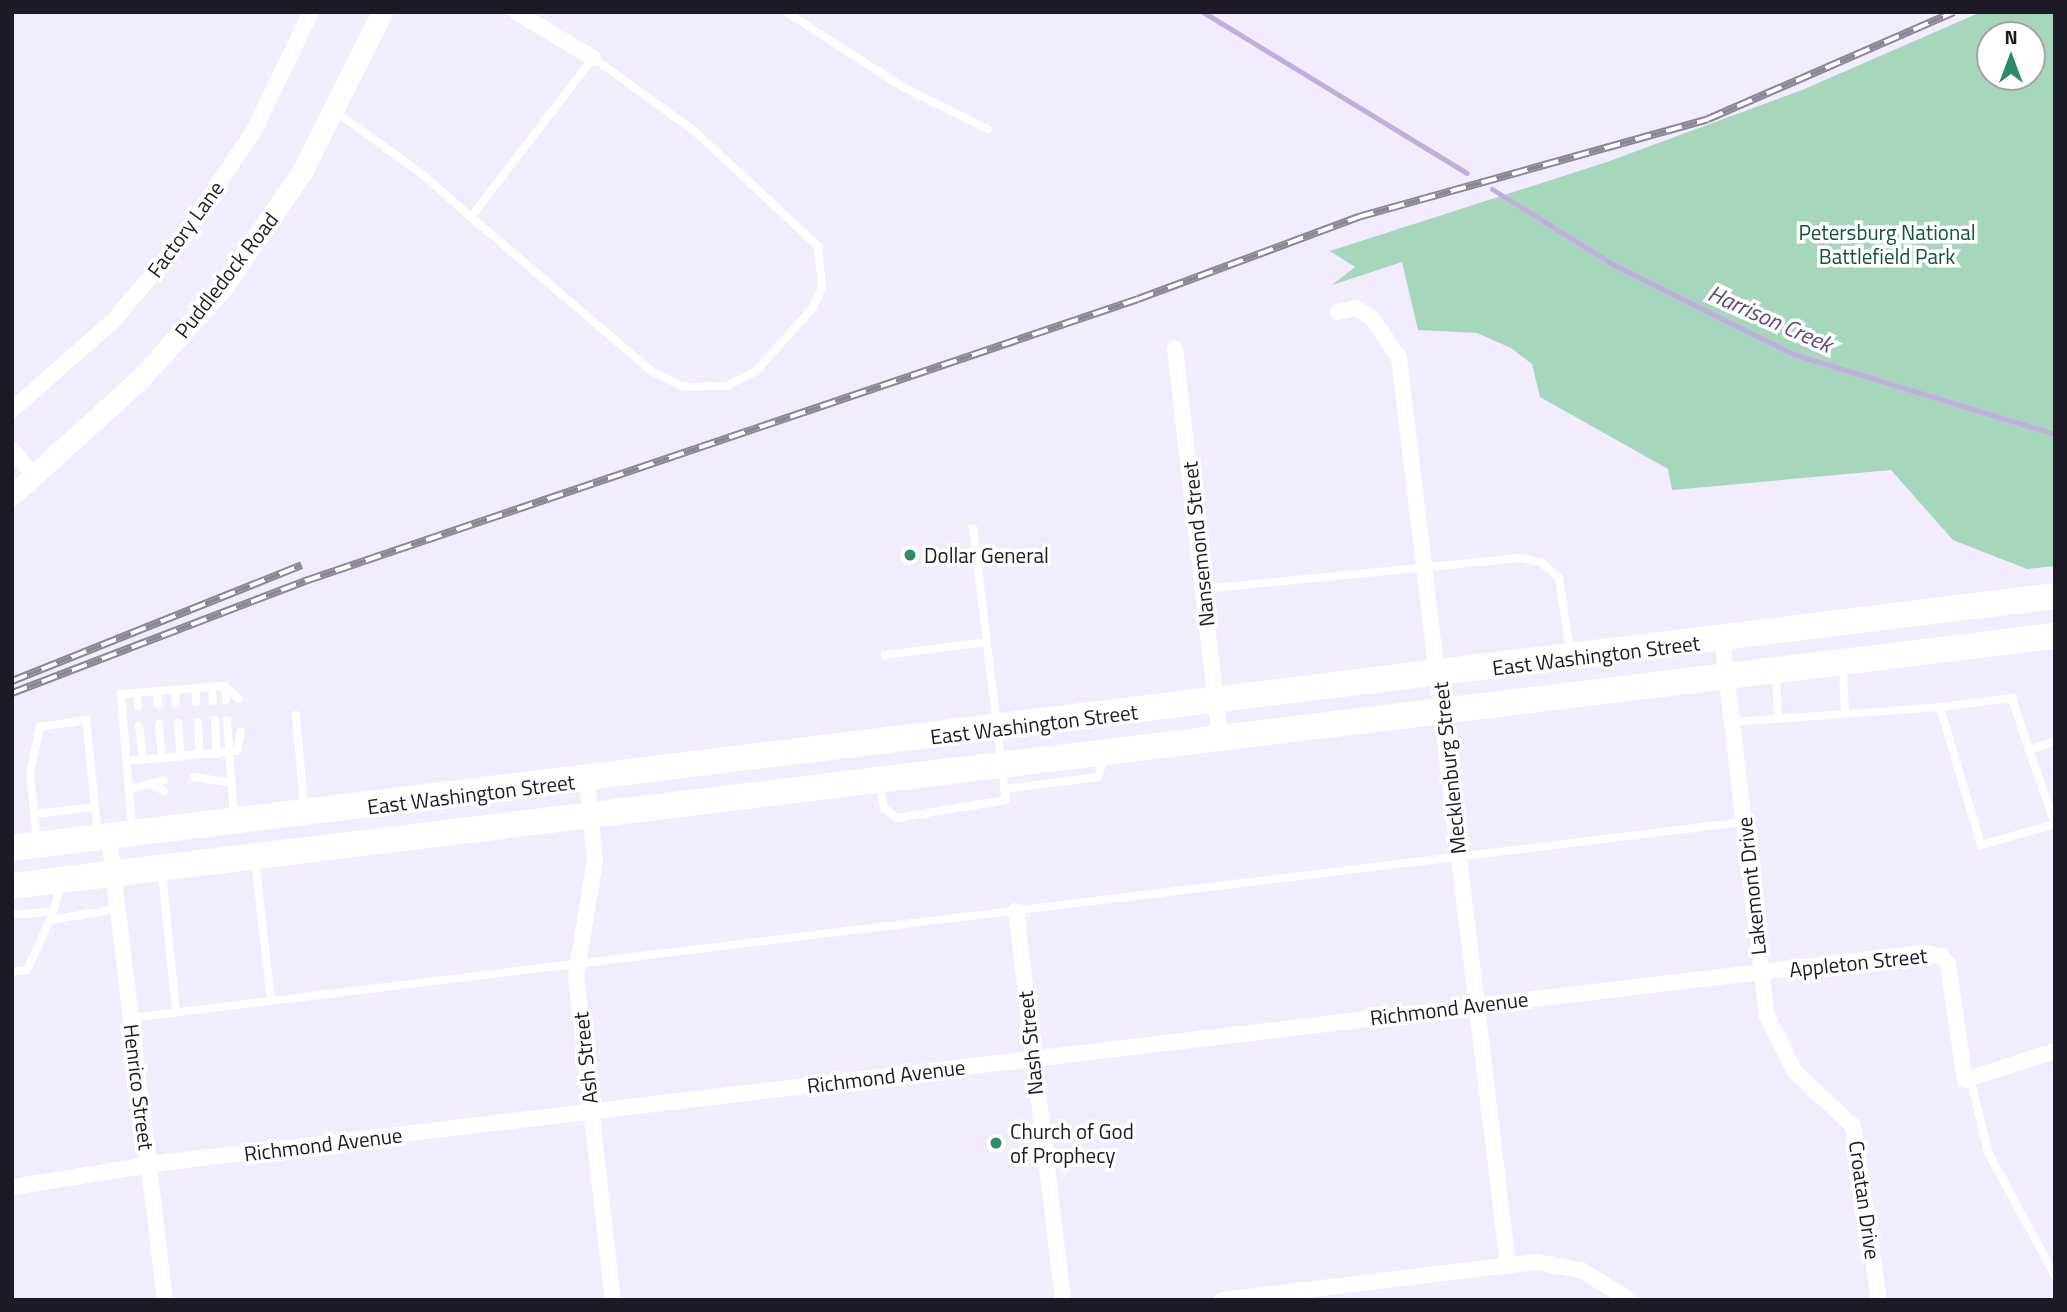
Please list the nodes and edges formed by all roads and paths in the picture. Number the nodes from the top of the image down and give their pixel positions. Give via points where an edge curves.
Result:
1 (311, 12) edge
2 (382, 12) edge
3 (516, 12) edge
4 (786, 12) edge
5 (593, 58) junction
6 (336, 112) junction
7 (988, 129) dead end
8 (471, 217) junction
9 (1338, 312) dead end
10 (1175, 349) dead end
11 (12, 410) edge
12 (12, 449) edge
13 (34, 476) junction
14 (12, 495) edge
15 (972, 528) dead end
16 (1427, 564) junction
17 (1203, 589) junction
18 (2055, 596) edge
19 (2055, 636) edge
20 (1722, 639) junction
21 (987, 642) junction
22 (885, 654) dead end
23 (1571, 659) junction
24 (1842, 662) junction
25 (1776, 670) junction
26 (1439, 674) junction
27 (1727, 676) junction
28 (225, 686) junction
29 (212, 687) junction
30 (195, 688) junction
31 (175, 690) junction
32 (157, 691) junction
33 (137, 693) junction
34 (239, 699) dead end
35 (226, 700) dead end
36 (213, 701) dead end
37 (196, 702) dead end
38 (1216, 702) junction
39 (176, 703) dead end
40 (158, 705) dead end
41 (138, 706) dead end
42 (1940, 707) junction
43 (1443, 712) junction
44 (1845, 713) junction
45 (296, 715) dead end
46 (1778, 718) junction
47 (215, 720) dead end
48 (227, 720) dead end
49 (198, 722) dead end
50 (1733, 722) junction
51 (178, 723) dead end
52 (159, 724) dead end
53 (139, 726) dead end
54 (997, 729) junction
55 (241, 731) dead end
56 (1220, 740) junction
57 (2055, 741) edge
58 (2029, 750) junction
59 (229, 753) junction
60 (217, 754) junction
61 (200, 755) junction
62 (181, 757) junction
63 (162, 758) junction
64 (143, 760) junction
65 (127, 761) junction
66 (194, 777) dead end
67 (1002, 778) junction
68 (164, 780) dead end
69 (587, 780) junction
70 (879, 781) junction
71 (231, 783) junction
72 (209, 784) junction
73 (154, 786) junction
74 (194, 787) dead end
75 (129, 789) junction
76 (164, 791) dead end
77 (96, 807) junction
78 (34, 814) junction
79 (304, 814) junction
80 (591, 817) junction
81 (234, 822) junction
82 (1744, 822) junction
83 (2055, 824) edge
84 (113, 837) junction
85 (25, 847) edge
86 (254, 858) junction
87 (1459, 858) junction
88 (162, 869) junction
89 (113, 875) junction
90 (63, 881) junction
91 (12, 886) edge
92 (117, 909) junction
93 (1016, 911) junction
94 (12, 915) edge
95 (52, 915) junction
96 (44, 933) junction
97 (31, 934) dead end
98 (576, 967) junction
99 (12, 972) edge
100 (1761, 972) junction
101 (271, 1000) junction
102 (1478, 1005) junction
103 (176, 1012) junction
104 (130, 1018) junction
105 (2055, 1051) edge
106 (1031, 1060) junction
107 (1970, 1082) junction
108 (1838, 1105) joint
109 (591, 1112) junction
110 (149, 1166) junction
111 (12, 1187) edge
112 (1508, 1265) junction
113 (2055, 1276) edge
114 (164, 1300) edge
115 (613, 1300) edge
116 (1063, 1300) edge
117 (1222, 1300) edge
118 (1630, 1300) edge
119 (1879, 1300) edge

1 - 11 street, Factory Lane via 253,132 178,244 113,321
2 - 6 main road, Puddledock Road
3 - 5 street
4 - 7 lane via 903,88
5 - 8 lane
5 - 8 lane via 693,130 818,246 825,271 813,308 740,381 684,387 651,370
6 - 8 lane
6 - 13 main road, Puddledock Road via 214,297 141,378
9 - 16 street, Mecklenburg Street via 1356,308 1372,318 1399,358
10 - 17 street, Nansemond Street
12 - 13 street
13 - 14 main road, Puddledock Road
15 - 21 lane
16 - 17 lane
16 - 23 lane via 1519,558 1552,569 1563,590
16 - 26 street, Mecklenburg Street
17 - 38 street, Nansemond Street
18 - 20 highway, East Washington Street
19 - 24 highway, East Washington Street
20 - 23 highway, East Washington Street
20 - 27 street, Lakemont Drive
21 - 22 lane
21 - 54 lane
23 - 26 highway, East Washington Street
24 - 25 highway, East Washington Street
24 - 44 lane
25 - 27 highway, East Washington Street
25 - 46 lane
26 - 38 highway, East Washington Street
26 - 43 street, Mecklenburg Street
27 - 43 highway, East Washington Street
27 - 50 street, Lakemont Drive
28 - 29 lane
28 - 34 lane
28 - 35 lane
29 - 30 lane
29 - 36 lane
30 - 31 lane
30 - 37 lane
31 - 32 lane
31 - 39 lane
32 - 33 lane
32 - 40 lane
33 - 41 lane
33 - 65 lane via 121,694
38 - 54 highway, East Washington Street
38 - 56 street, Nansemond Street
42 - 44 lane
42 - 58 lane via 2012,698
42 - 83 lane via 1981,845
43 - 56 highway, East Washington Street
43 - 87 street, Mecklenburg Street
44 - 46 lane
45 - 79 lane
46 - 50 lane
47 - 60 lane
48 - 59 lane
49 - 61 lane
50 - 82 street, Lakemont Drive
51 - 62 lane
52 - 63 lane
53 - 64 lane
54 - 67 lane
54 - 69 highway, East Washington Street
55 - 59 lane via 237,751
56 - 67 highway, East Washington Street via 1105,754
57 - 58 lane
58 - 83 lane
59 - 60 lane
59 - 71 lane
60 - 61 lane
61 - 62 lane
62 - 63 lane
63 - 64 lane
64 - 65 lane
65 - 75 lane
66 - 72 lane
67 - 70 highway, East Washington Street
67 - 70 lane via 1004,805 897,818 884,807
68 - 73 lane
69 - 79 highway, East Washington Street
69 - 80 street, Ash Street
70 - 80 highway, East Washington Street
71 - 72 lane
71 - 81 lane
72 - 74 lane
73 - 75 lane
73 - 76 lane
75 - 84 lane
77 - 78 lane
77 - 78 lane via 86,720 40,727 30,773
77 - 84 lane
78 - 85 lane
79 - 81 highway, East Washington Street
80 - 86 highway, East Washington Street
80 - 98 street, Ash Street via 593,890
81 - 84 highway, East Washington Street
82 - 87 lane
82 - 100 street, Lakemont Drive
84 - 85 highway, East Washington Street
84 - 89 street, Henrico Street
86 - 88 highway, East Washington Street
86 - 101 lane
87 - 93 lane
87 - 102 street, Mecklenburg Street
88 - 89 highway, East Washington Street
88 - 103 lane
89 - 90 highway, East Washington Street
89 - 92 street, Henrico Street
90 - 91 highway, East Washington Street
90 - 95 lane
92 - 95 lane
92 - 104 street, Henrico Street
93 - 98 lane
93 - 106 street, Nash Street
94 - 95 lane
95 - 96 lane
96 - 97 lane
96 - 99 lane via 27,970
98 - 101 lane
98 - 109 street, Ash Street
100 - 102 street, Richmond Avenue
100 - 107 street, Appleton Street via 1941,956 1948,964 1961,1075
100 - 108 street, Lakemont Drive via 1767,1016 1783,1057
101 - 103 lane
102 - 106 street, Richmond Avenue
102 - 112 street, Mecklenburg Street
103 - 104 lane
104 - 110 street, Henrico Street
105 - 107 street
106 - 109 street, Richmond Avenue
106 - 116 street, Nash Street
107 - 113 lane via 1988,1152
108 - 119 street, Croatan Drive via 1860,1143
109 - 110 street, Richmond Avenue
109 - 115 street, Ash Street
110 - 111 street, Richmond Avenue
110 - 114 street, Henrico Street
112 - 117 street
112 - 118 street via 1562,1264 1604,1280

